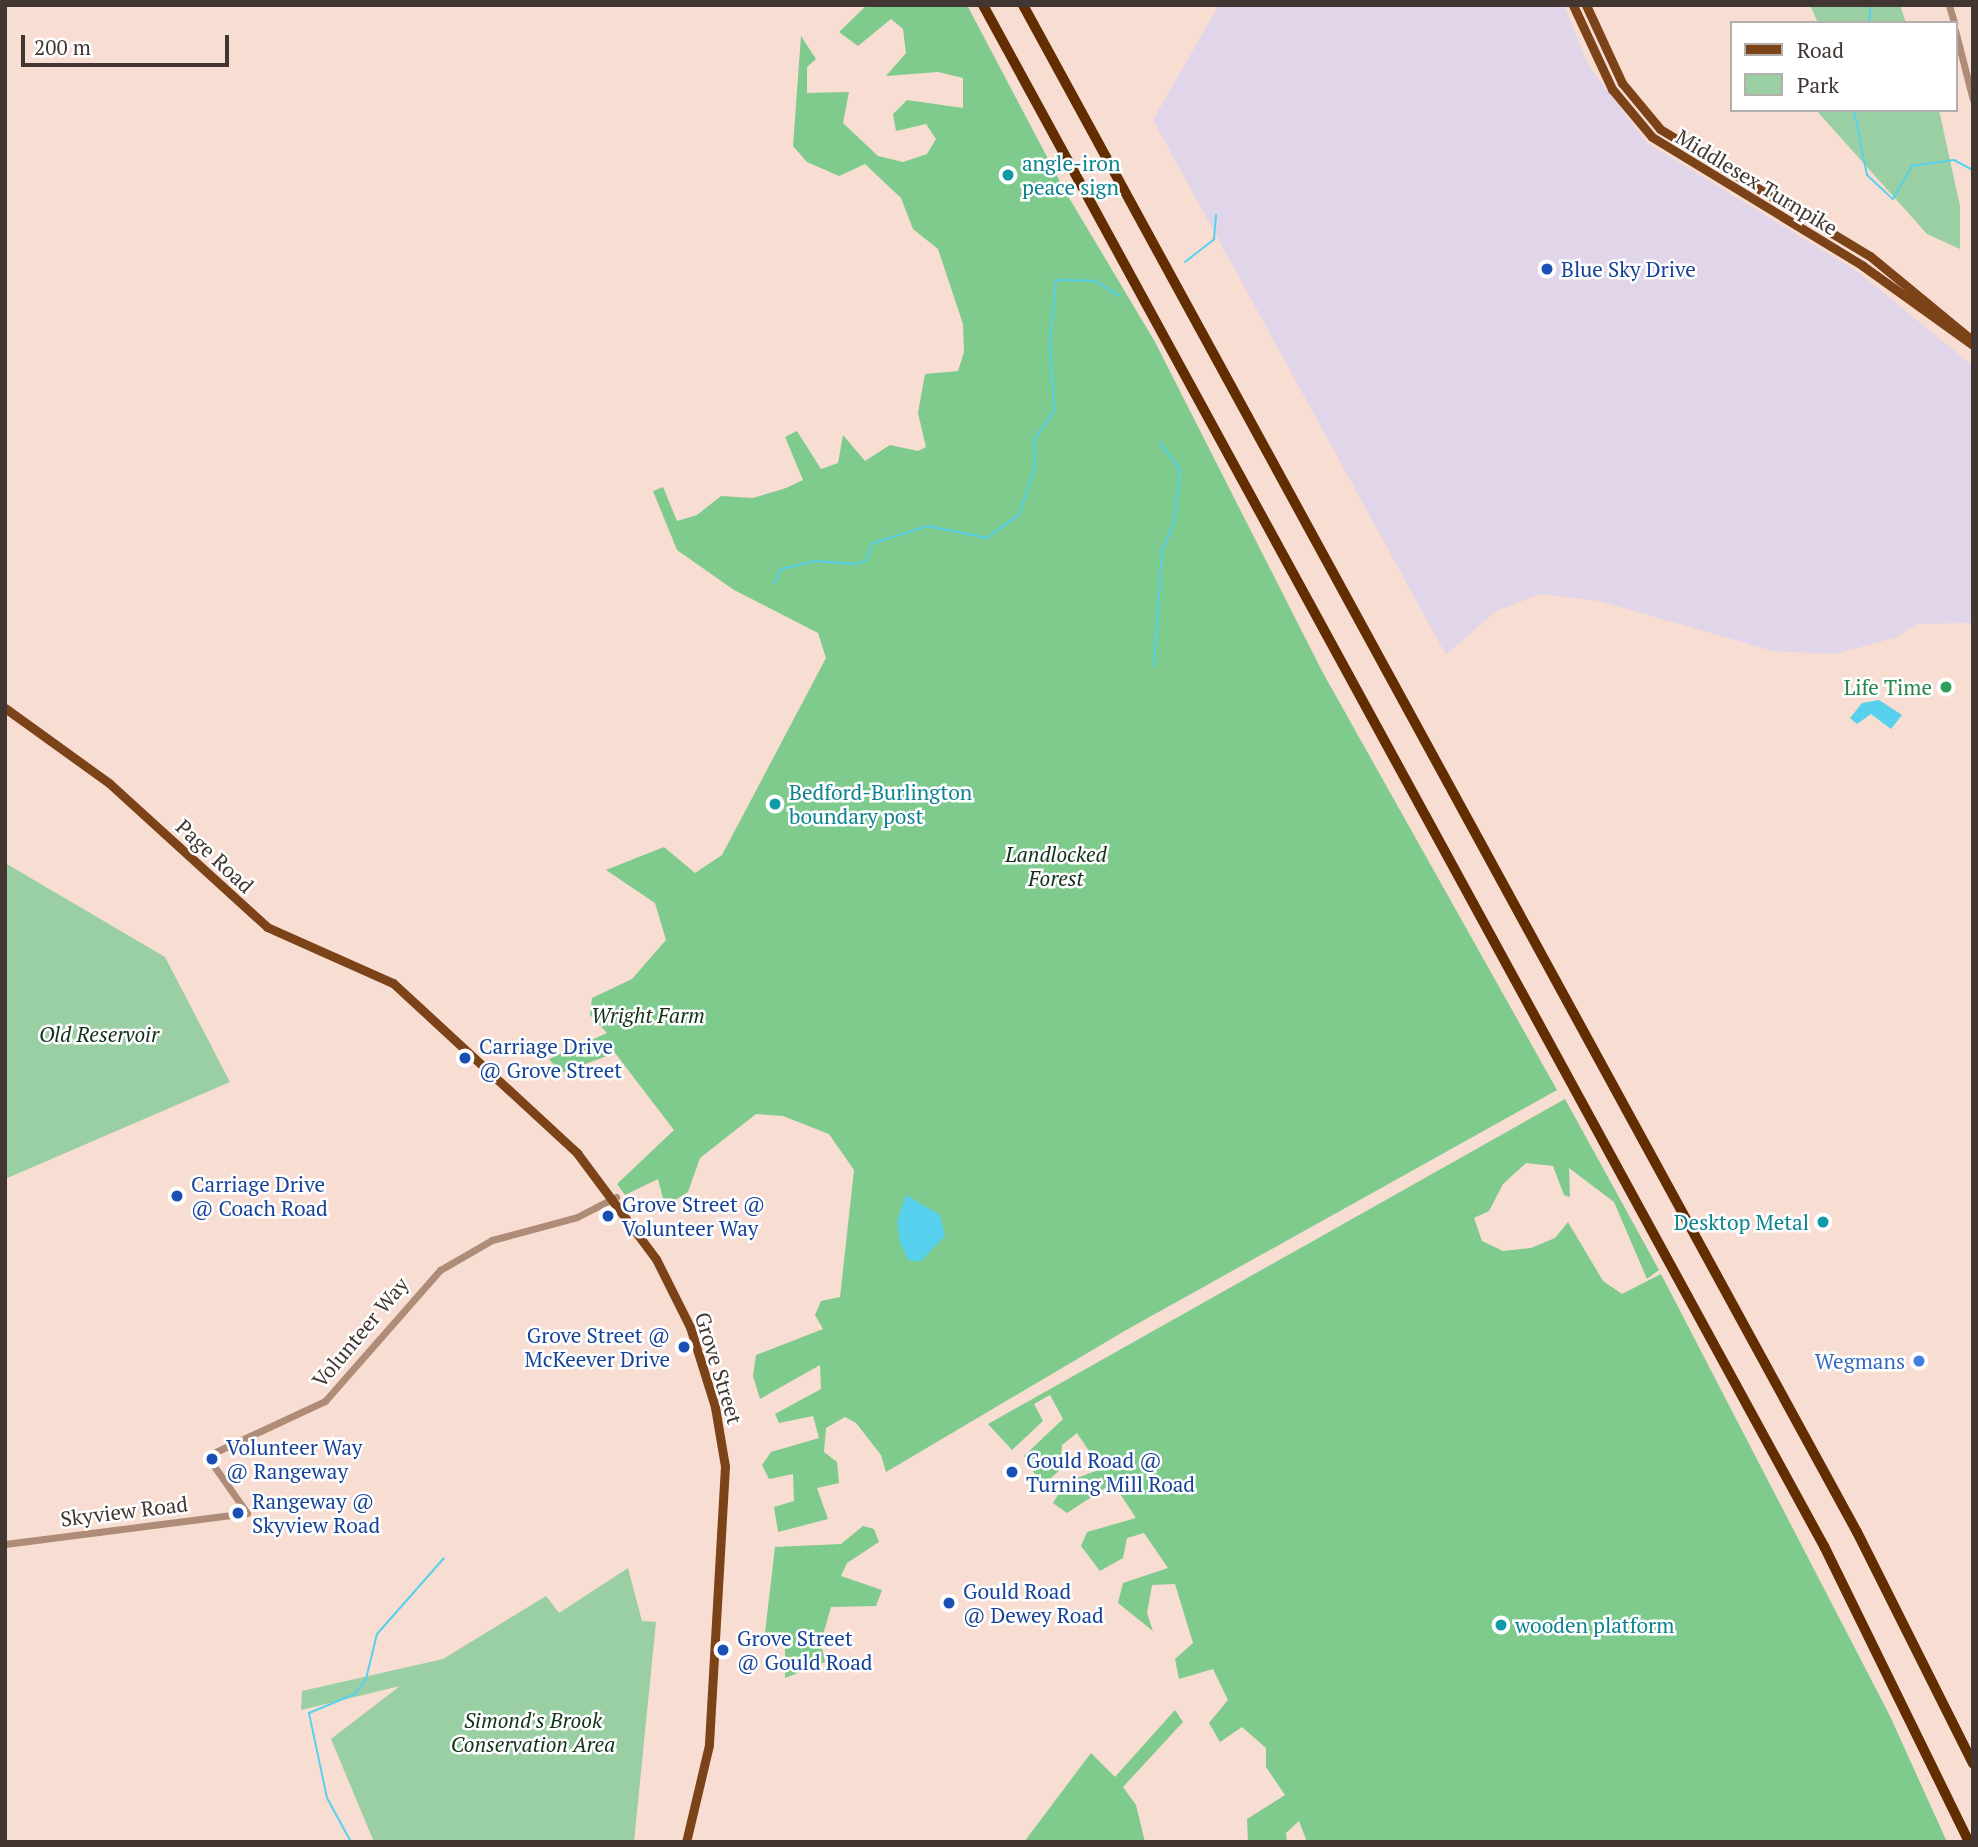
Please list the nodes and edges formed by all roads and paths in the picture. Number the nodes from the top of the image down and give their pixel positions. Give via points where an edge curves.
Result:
1 (983, 5) edge
2 (1023, 5) edge
3 (1573, 5) edge
4 (1586, 5) edge
5 (1957, 38) edge
6 (1973, 100) edge
7 (1973, 343) edge
8 (5, 708) edge
9 (416, 1003) joint
10 (615, 1197) junction
11 (247, 1513) joint
12 (5, 1544) edge
13 (1973, 1764) edge
14 (686, 1842) edge
15 (1969, 1842) edge

1 - 15 highway via 1830,1558
2 - 13 highway via 1857,1532
3 - 7 main road, Middlesex Turnpike via 1612,89 1653,137 1863,266
4 - 7 main road, Middlesex Turnpike via 1622,83 1661,129 1880,264
5 - 6 street
8 - 9 main road, Page Road via 108,783 267,927 381,975
9 - 10 main road, Grove Street via 577,1153
10 - 11 street, Volunteer Way via 577,1217 492,1240 440,1270 325,1401 207,1456
10 - 14 main road, Grove Street via 682,1308 724,1450 709,1745
11 - 12 street, Skyview Road

